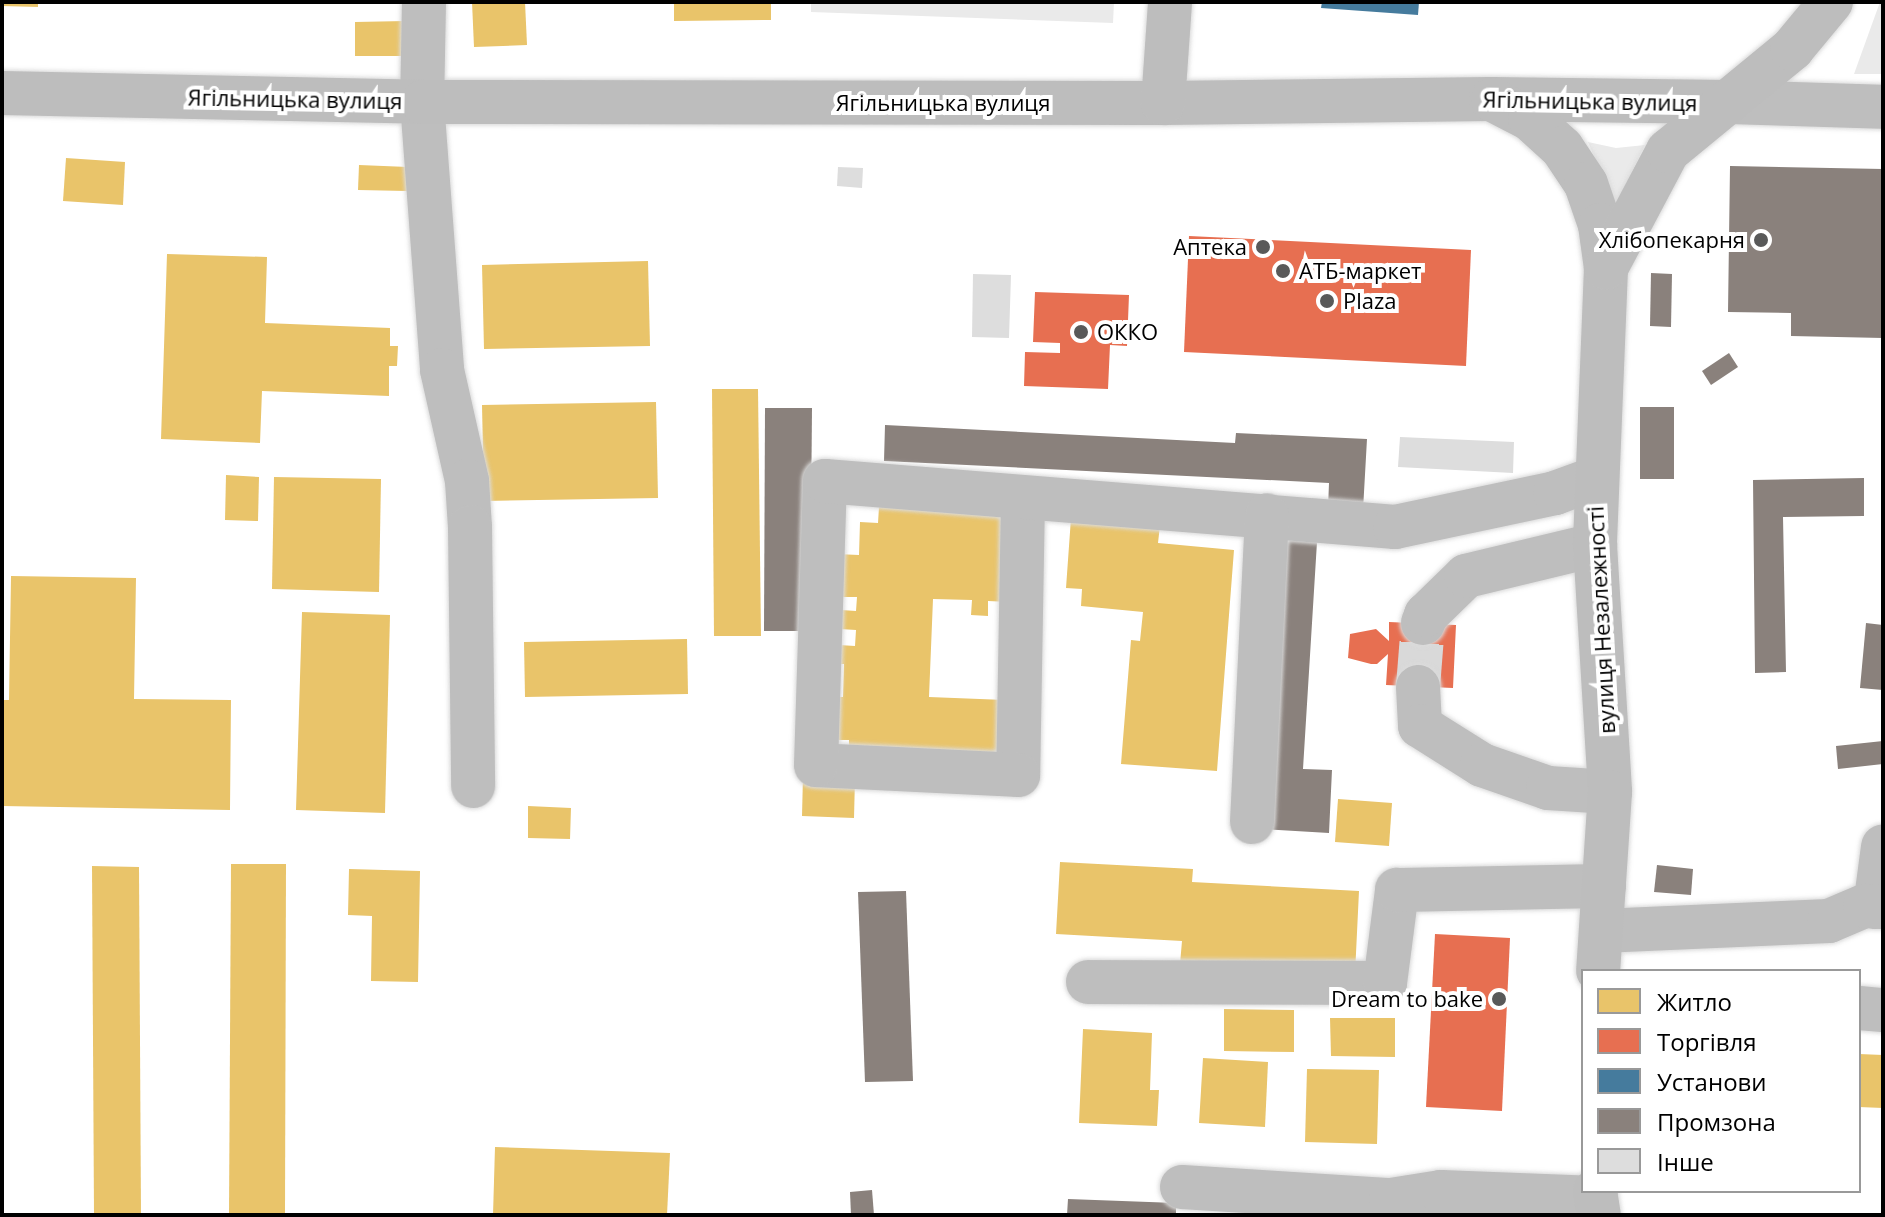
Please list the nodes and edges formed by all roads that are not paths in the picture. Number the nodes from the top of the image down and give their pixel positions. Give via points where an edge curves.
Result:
1 (424, 2) edge
2 (1170, 2) edge
3 (1831, 2) edge
4 (2, 93) edge
5 (1491, 99) junction
6 (422, 102) junction
7 (1728, 102) junction
8 (1163, 103) junction
9 (1883, 107) edge
10 (1606, 268) junction
11 (1596, 478) junction
12 (1023, 498) junction
13 (1267, 515) junction
14 (1595, 545) junction
15 (1423, 623) tunnel mouth
16 (1418, 687) tunnel mouth
17 (473, 786) dead end
18 (1610, 792) junction
19 (1252, 822) dead end
20 (1883, 847) edge
21 (1604, 886) junction
22 (1879, 907) edge
23 (1600, 951) edge
24 (1088, 982) dead end
25 (1861, 1008) edge
26 (1883, 1010) edge
27 (1182, 1187) dead end
28 (1597, 1201) edge

1 - 6 street
2 - 8 main road
3 - 7 main road, вулиця Незалежності via 1792,49
4 - 6 main road, Ягільницька вулиця
5 - 7 main road, Ягільницька вулиця
5 - 8 main road, Ягільницька вулиця
5 - 10 main road, вулиця Незалежності via 1530,119 1562,148 1586,184 1600,225
6 - 8 main road, Ягільницька вулиця
6 - 17 street via 442,370 467,481
7 - 9 street, Ягільницька вулиця
7 - 10 main road, вулиця Незалежності via 1668,151
10 - 11 main road, вулиця Незалежності
11 - 13 street via 1555,493 1395,527
11 - 14 main road, вулиця Незалежності
12 - 12 street via 1018,775 816,765 825,481
12 - 13 street
13 - 19 street
14 - 15 street via 1466,576
14 - 18 main road, вулиця Незалежності
16 - 18 street via 1420,726 1482,765 1548,788
18 - 21 main road, вулиця Незалежності
20 - 22 street
21 - 23 main road, вулиця Незалежності
21 - 24 street via 1397,890 1385,983
22 - 23 street via 1865,906 1829,921
25 - 26 street
27 - 28 street via 1391,1200 1441,1192

